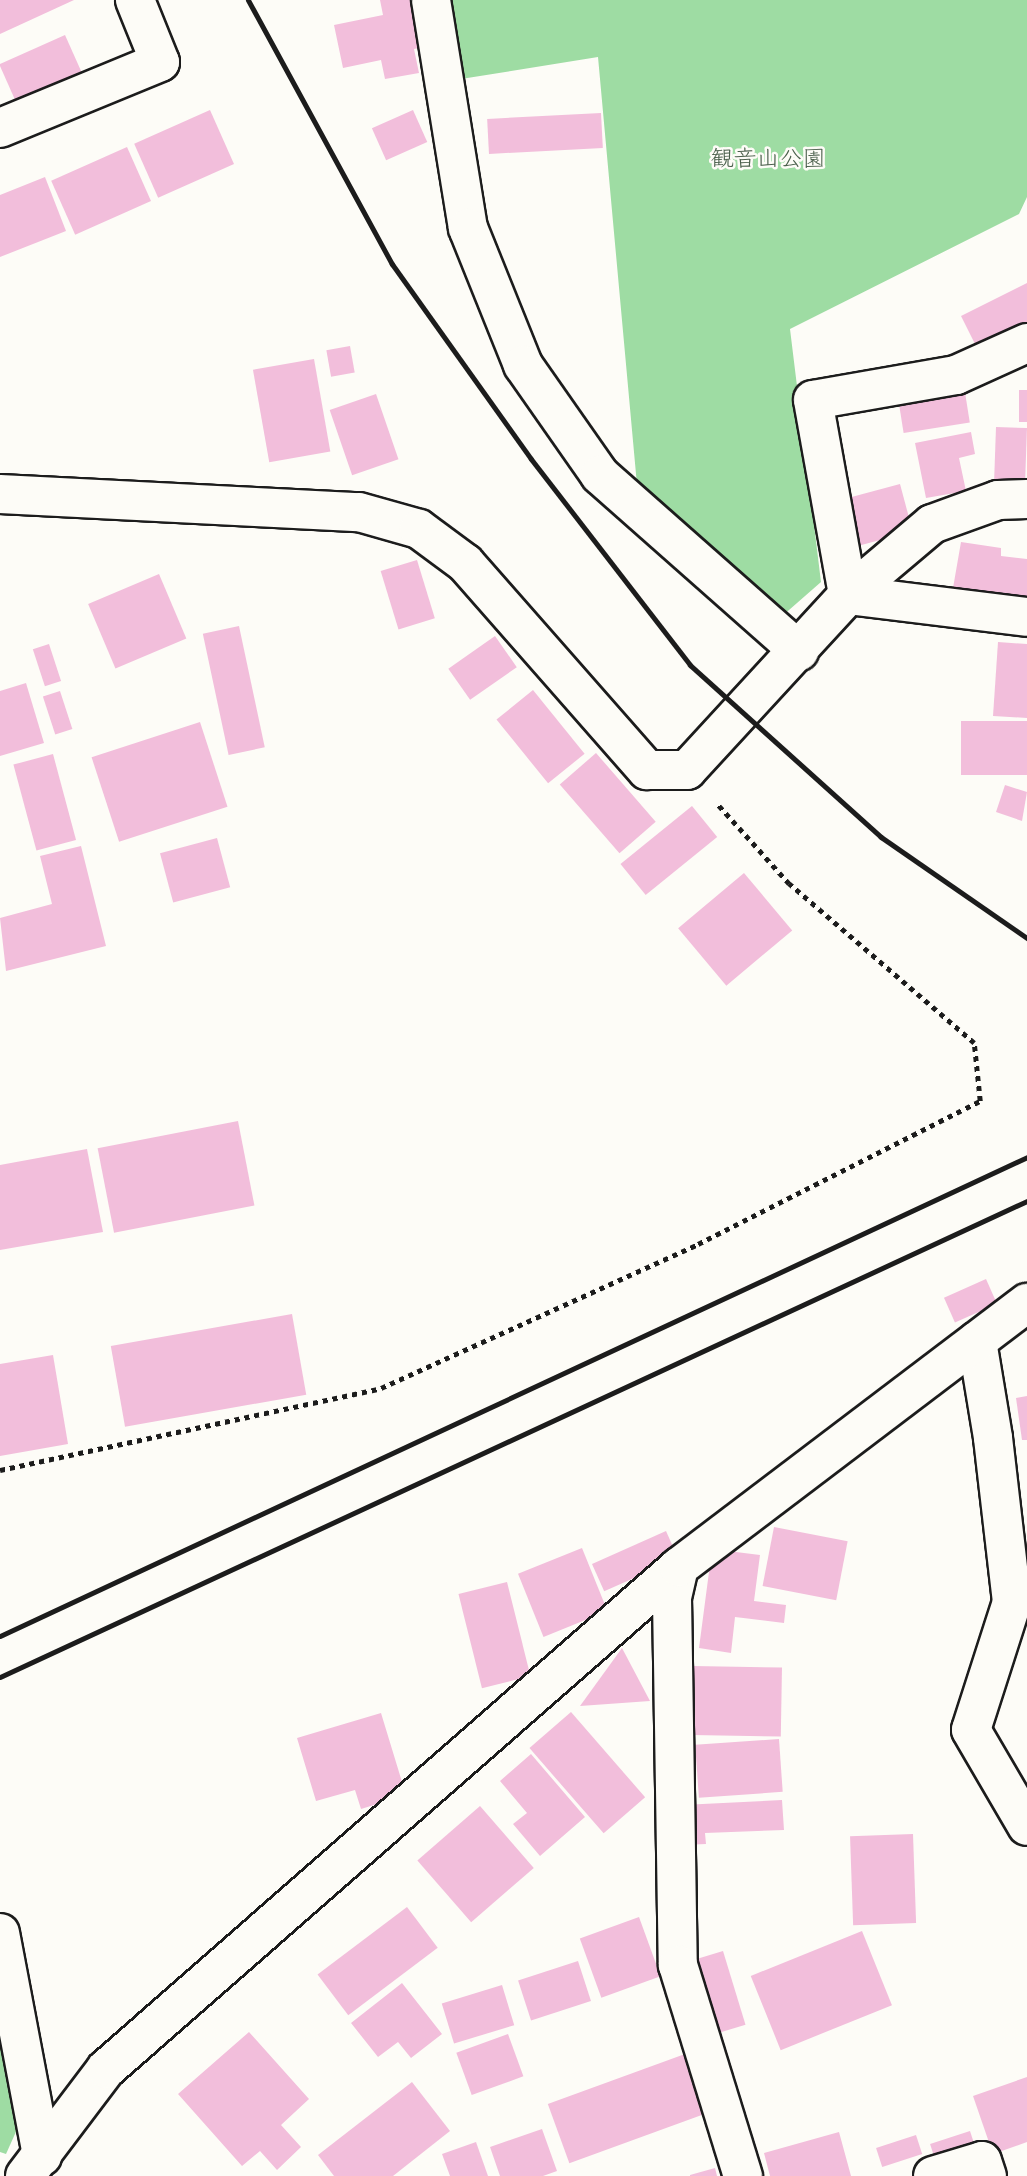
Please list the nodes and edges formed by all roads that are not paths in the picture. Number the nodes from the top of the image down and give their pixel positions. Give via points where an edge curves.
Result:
1 (135, 0) edge
2 (431, 0) edge
3 (0, 128) edge
4 (1027, 343) edge
5 (0, 494) edge
6 (1027, 499) edge
7 (848, 595) junction
8 (1027, 617) edge
9 (799, 651) junction
10 (1027, 1303) edge
11 (977, 1341) junction
12 (679, 1567) junction
13 (1027, 1826) edge
14 (0, 1933) edge
15 (34, 2166) edge
16 (743, 2176) edge
17 (933, 2176) edge
18 (987, 2176) edge

1 - 3 street via 160,62
2 - 9 street via 468,228 523,365 600,475
4 - 7 street via 956,375 813,400
5 - 9 street via 359,512 419,529 465,563 647,770 687,770
6 - 7 street via 998,500 932,524
7 - 8 street
7 - 9 street
10 - 11 street
11 - 12 street
11 - 13 street via 1012,1602 971,1730
12 - 15 street via 106,2068
12 - 16 street via 672,1598 678,1965
14 - 15 street
17 - 18 street via 982,2161

